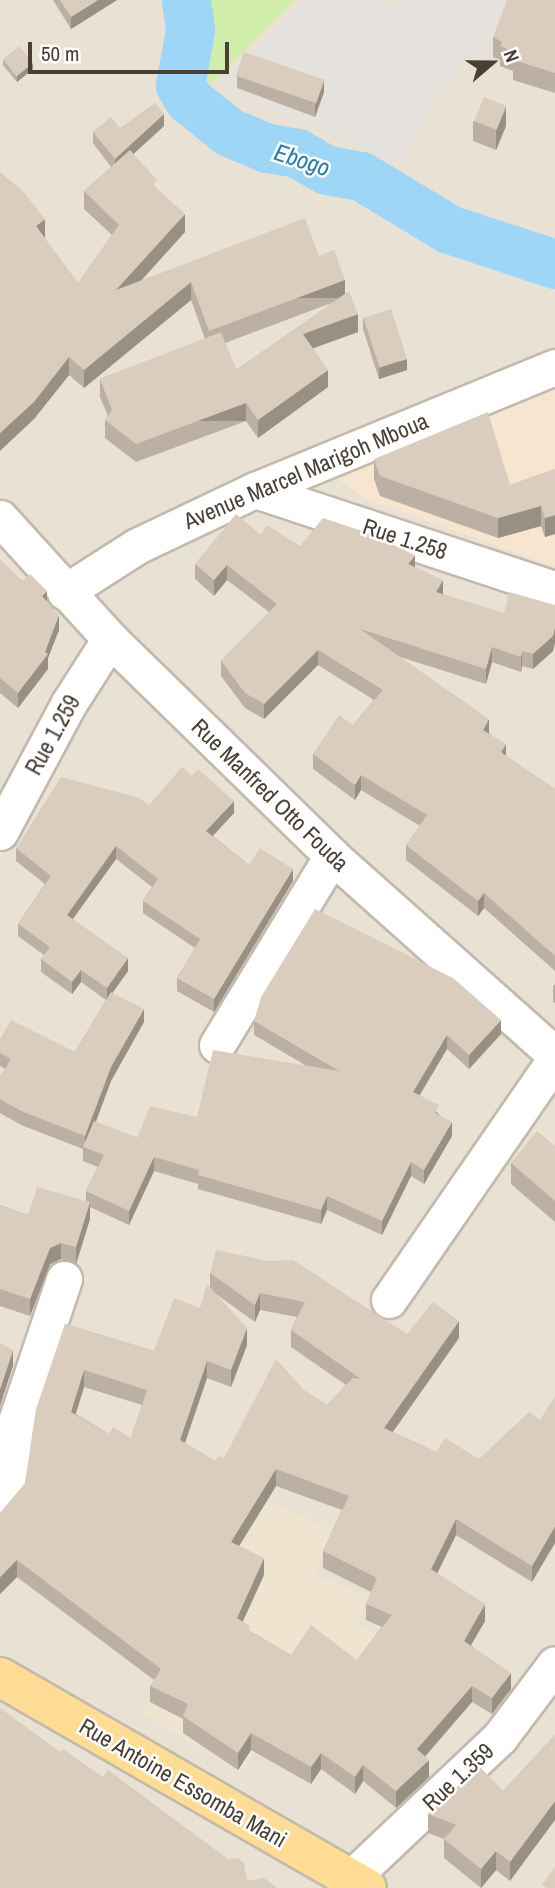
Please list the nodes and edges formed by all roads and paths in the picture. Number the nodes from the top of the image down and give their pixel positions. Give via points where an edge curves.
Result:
1 (555, 367) edge
2 (255, 490) junction
3 (0, 518) edge
4 (555, 589) edge
5 (65, 592) junction
6 (110, 639) junction
7 (0, 832) edge
8 (332, 856) junction
9 (217, 1045) dead end
10 (555, 1057) edge
11 (64, 1279) dead end
12 (389, 1300) dead end
13 (0, 1503) edge
14 (555, 1664) edge
15 (0, 1677) edge
16 (358, 1883) edge

1 - 2 street, Avenue Marcel Marigoh Mboua
2 - 4 street, Rue 1.258
2 - 5 street, Avenue Marcel Marigoh Mboua via 137,546
3 - 5 street, Rue Manfred Otto Fouda
5 - 6 street, Rue Manfred Otto Fouda
6 - 7 street, Rue 1.259 via 69,703
6 - 8 street, Rue Manfred Otto Fouda
8 - 9 street
8 - 10 street, Rue Manfred Otto Fouda
10 - 12 street
11 - 13 street via 16,1421 8,1490
14 - 16 street, Rue 1.359 via 500,1737
15 - 16 main road, Rue Antoine Essomba Mani

